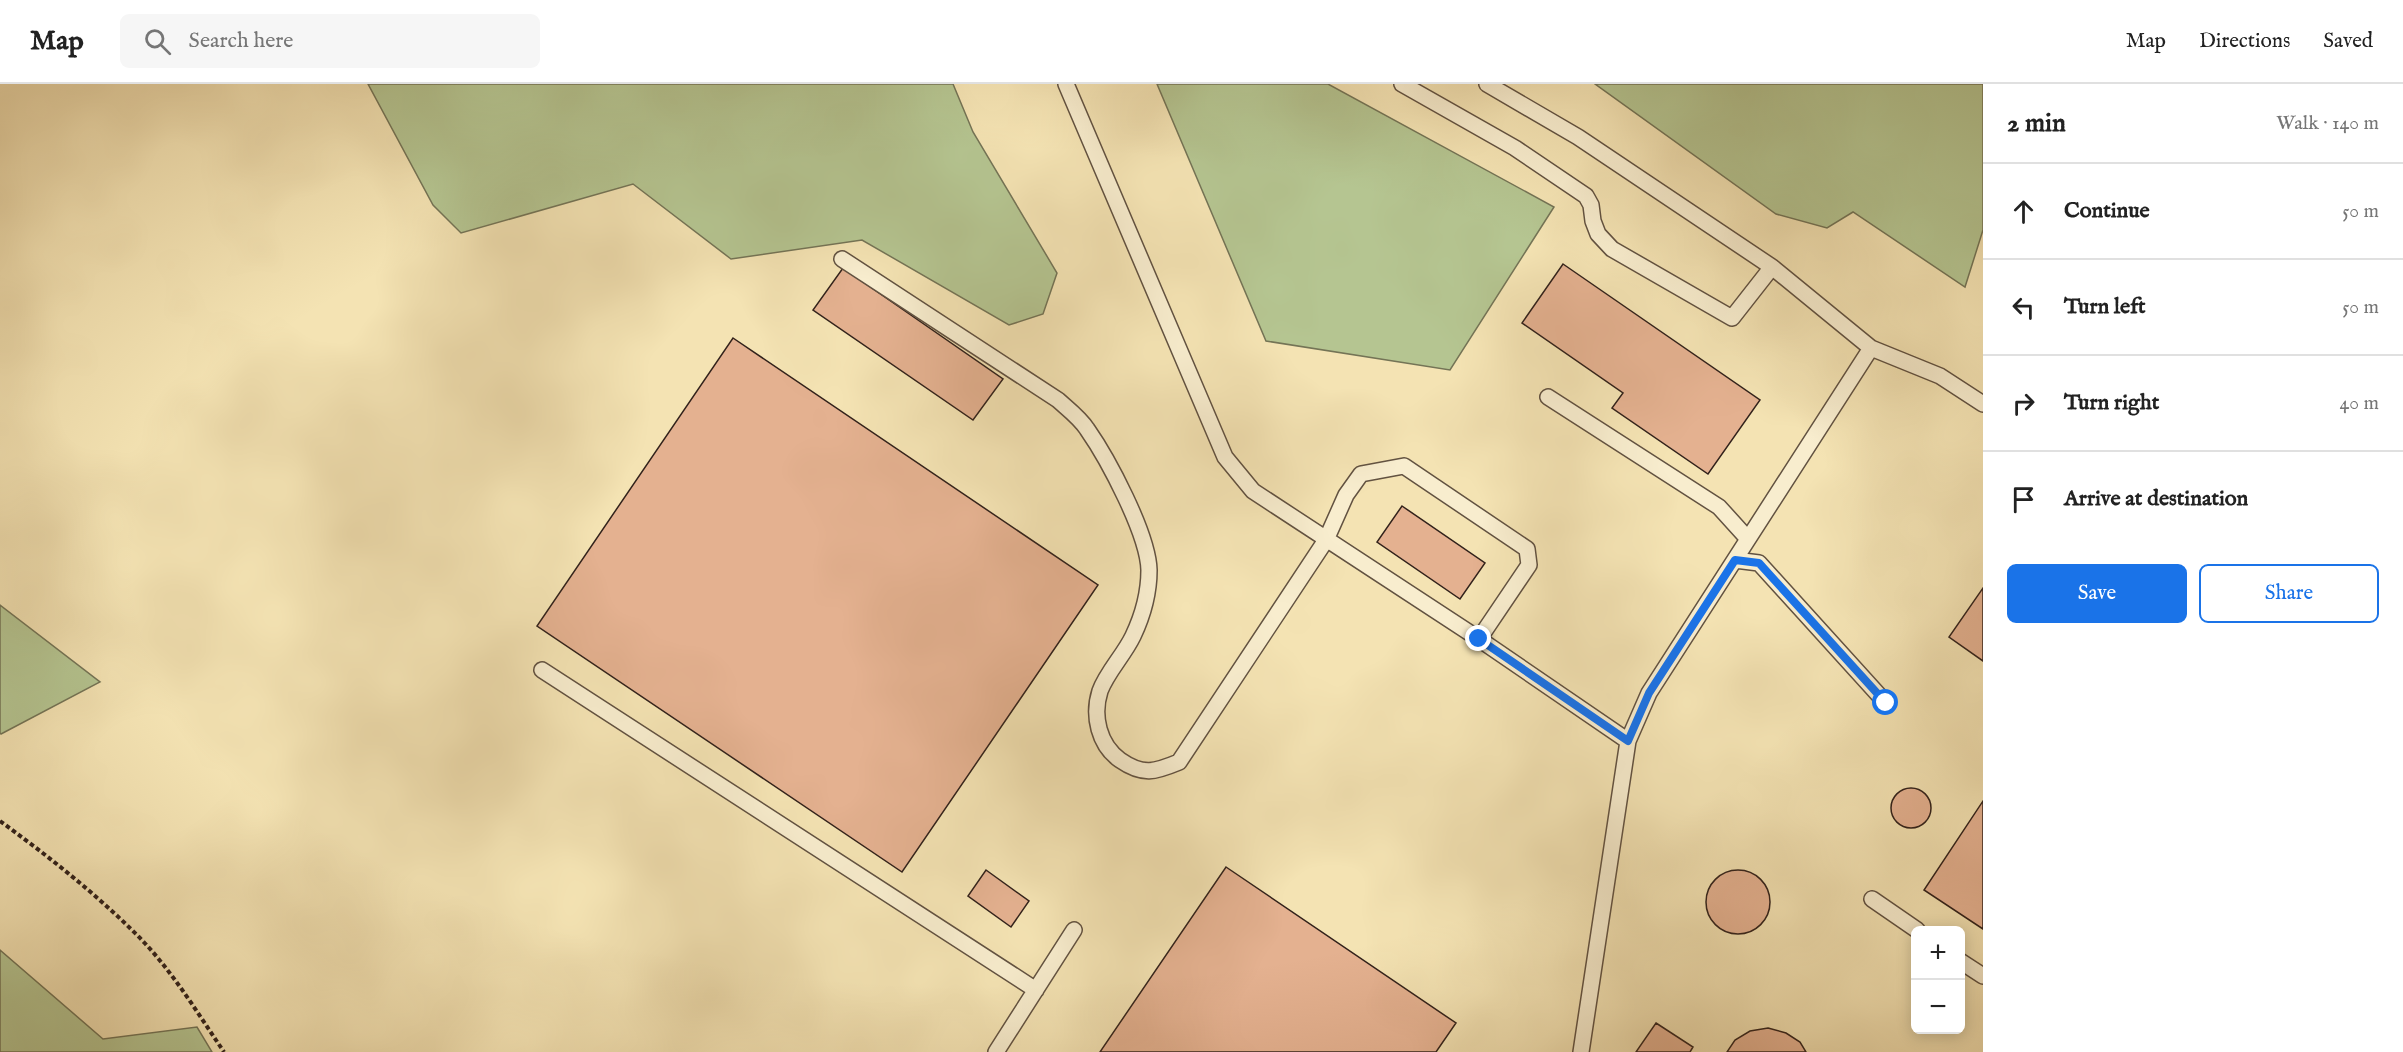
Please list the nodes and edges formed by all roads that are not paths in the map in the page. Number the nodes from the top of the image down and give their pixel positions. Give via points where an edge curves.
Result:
1 (1066, 84) edge
2 (1402, 84) edge
3 (1487, 84) edge
4 (843, 259) dead end
5 (1772, 267) junction
6 (1870, 348) junction
7 (1548, 397) dead end
8 (1983, 404) edge
9 (1748, 539) junction
10 (1326, 540) junction
11 (1735, 560) junction
12 (1479, 639) junction
13 (542, 670) dead end
14 (1886, 703) dead end
15 (1628, 741) junction
16 (1872, 899) dead end
17 (1911, 926) edge
18 (1074, 930) dead end
19 (1965, 964) edge
20 (1983, 976) edge
21 (1036, 990) junction
22 (996, 1052) edge
23 (1581, 1052) edge

1 - 10 lane via 1225,457 1253,491
2 - 5 lane via 1569,183 1586,196 1598,234 1612,249 1732,318
3 - 5 lane via 1578,137
4 - 10 lane via 1058,399 1086,426 1106,458 1137,523 1149,568 1146,604 1133,637 1100,691 1096,723 1109,752 1134,770 1156,772 1179,762
5 - 6 lane
6 - 8 lane via 1940,376
6 - 9 lane
7 - 9 lane via 1719,507
9 - 11 lane
10 - 12 lane
10 - 12 lane via 1346,495 1361,474 1404,466 1527,549 1529,565
11 - 14 lane via 1759,563
11 - 15 lane via 1649,693
12 - 15 lane
13 - 21 lane
15 - 23 lane
16 - 17 lane
18 - 21 lane
19 - 20 lane
21 - 22 lane

